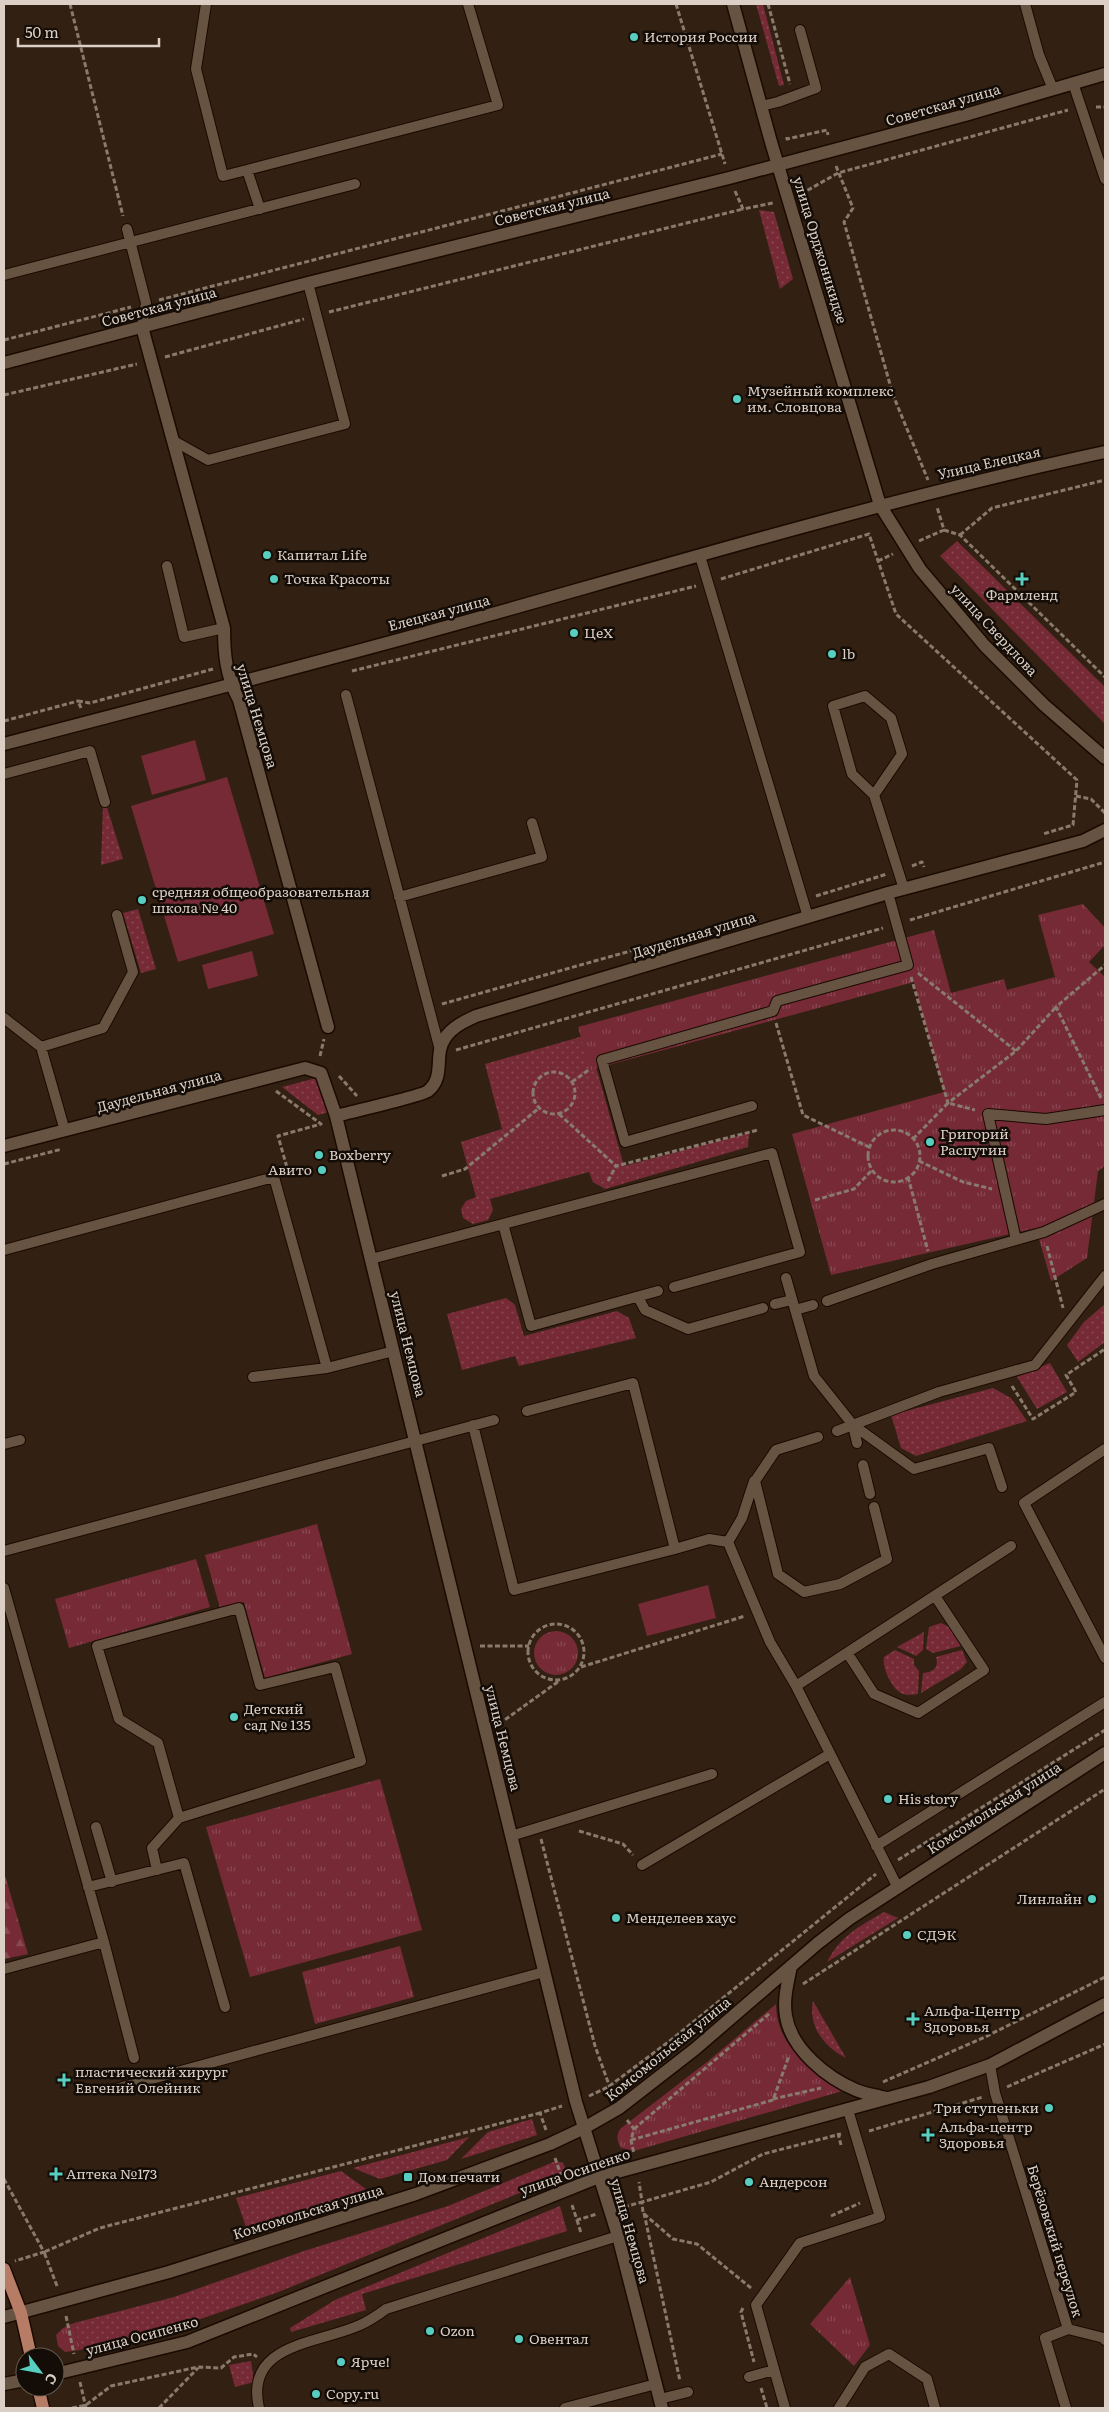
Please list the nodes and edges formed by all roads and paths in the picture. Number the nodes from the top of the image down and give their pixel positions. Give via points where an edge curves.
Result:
1 (70, 4) edge
2 (206, 4) edge
3 (468, 4) edge
4 (676, 4) edge
5 (733, 4) edge
6 (768, 4) edge
7 (1025, 4) edge
8 (800, 30) dead end
9 (1105, 74) edge
10 (1073, 82) junction
11 (1053, 89) junction
12 (778, 102) junction
13 (761, 106) junction
14 (1080, 106) junction
15 (1105, 107) edge
16 (785, 130) dead end
17 (832, 151) junction
18 (722, 154) junction
19 (778, 165) junction
20 (248, 170) junction
21 (838, 173) junction
22 (729, 178) junction
23 (1105, 179) edge
24 (356, 184) dead end
25 (790, 199) junction
26 (260, 209) junction
27 (743, 209) junction
28 (127, 229) joint
29 (130, 242) junction
30 (4, 275) edge
31 (308, 283) junction
32 (146, 303) junction
33 (317, 315) junction
34 (142, 327) junction
35 (4, 340) edge
36 (151, 360) junction
37 (4, 363) edge
38 (4, 395) edge
39 (174, 441) junction
40 (1105, 452) edge
41 (1105, 480) edge
42 (933, 492) junction
43 (880, 506) junction
44 (944, 530) junction
45 (960, 536) junction
46 (906, 547) junction
47 (700, 556) junction
48 (878, 561) junction
49 (167, 566) dead end
50 (708, 584) junction
51 (224, 628) junction
52 (343, 673) dead end
53 (1105, 677) edge
54 (231, 684) junction
55 (346, 695) dead end
56 (78, 701) dead end
57 (4, 721) edge
58 (4, 744) edge
59 (1105, 758) edge
60 (4, 774) edge
61 (874, 795) junction
62 (1076, 796) junction
63 (105, 802) dead end
64 (1105, 813) edge
65 (532, 823) dead end
66 (1105, 830) edge
67 (1036, 836) dead end
68 (1105, 862) edge
69 (933, 865) dead end
70 (898, 871) junction
71 (904, 889) junction
72 (888, 893) junction
73 (400, 896) junction
74 (804, 903) junction
75 (117, 915) dead end
76 (808, 917) junction
77 (896, 924) junction
78 (650, 946) dead end
79 (908, 965) junction
80 (1105, 965) edge
81 (1056, 1007) junction
82 (429, 1008) junction
83 (773, 1012) junction
84 (4, 1018) edge
85 (328, 1027) dead end
86 (42, 1047) junction
87 (1016, 1051) junction
88 (440, 1052) junction
89 (320, 1056) dead end
90 (602, 1060) junction
91 (327, 1069) junction
92 (269, 1078) junction
93 (572, 1082) junction
94 (359, 1098) dead end
95 (1101, 1099) dead end
96 (948, 1103) junction
97 (752, 1106) dead end
98 (539, 1108) junction
99 (1105, 1110) edge
100 (988, 1114) junction
101 (336, 1116) junction
102 (65, 1131) junction
103 (913, 1139) junction
104 (4, 1146) edge
105 (869, 1147) junction
106 (919, 1161) junction
107 (872, 1170) junction
108 (274, 1176) junction
109 (442, 1176) dead end
110 (908, 1177) junction
111 (1004, 1192) junction
112 (815, 1200) dead end
113 (1105, 1204) edge
114 (502, 1224) junction
115 (1044, 1232) junction
116 (1016, 1240) junction
117 (4, 1250) edge
118 (371, 1259) junction
119 (932, 1264) junction
120 (1105, 1276) edge
121 (786, 1278) dead end
122 (674, 1287) dead end
123 (658, 1291) dead end
124 (638, 1297) junction
125 (827, 1301) dead end
126 (775, 1304) dead end
127 (794, 1305) junction
128 (813, 1306) dead end
129 (763, 1308) dead end
130 (1067, 1326) junction
131 (1105, 1348) edge
132 (394, 1351) junction
133 (327, 1368) junction
134 (1004, 1374) junction
135 (253, 1377) dead end
136 (527, 1411) dead end
137 (494, 1420) dead end
138 (473, 1425) junction
139 (853, 1426) junction
140 (837, 1430) dead end
141 (818, 1437) dead end
142 (20, 1440) dead end
143 (416, 1441) junction
144 (857, 1443) dead end
145 (4, 1444) edge
146 (1105, 1449) edge
147 (863, 1465) dead end
148 (754, 1481) junction
149 (1002, 1487) dead end
150 (870, 1494) dead end
151 (874, 1507) dead end
152 (728, 1542) junction
153 (1011, 1546) dead end
154 (675, 1549) junction
155 (4, 1551) edge
156 (4, 1588) edge
157 (935, 1596) junction
158 (758, 1613) junction
159 (466, 1646) junction
160 (529, 1646) junction
161 (848, 1654) junction
162 (1105, 1658) edge
163 (581, 1667) junction
164 (559, 1680) junction
165 (796, 1686) junction
166 (1105, 1702) edge
167 (486, 1733) junction
168 (1105, 1753) edge
169 (830, 1754) junction
170 (712, 1774) dead end
171 (1105, 1789) edge
172 (179, 1818) junction
173 (96, 1827) dead end
174 (538, 1827) junction
175 (574, 1832) dead end
176 (550, 1838) dead end
177 (542, 1840) junction
178 (512, 1841) junction
179 (876, 1846) junction
180 (642, 1865) joint
181 (157, 1870) junction
182 (112, 1882) junction
183 (88, 1888) junction
184 (898, 1888) junction
185 (104, 1942) junction
186 (791, 1966) junction
187 (4, 1969) edge
188 (544, 1972) junction
189 (1105, 1977) edge
190 (785, 1996) junction
191 (225, 2007) dead end
192 (1104, 2008) edge
193 (775, 2018) dead end
194 (1105, 2044) edge
195 (786, 2048) dead end
196 (134, 2058) dead end
197 (990, 2065) junction
198 (842, 2083) junction
199 (881, 2083) dead end
200 (608, 2087) dead end
201 (115, 2090) dead end
202 (995, 2093) junction
203 (888, 2098) junction
204 (773, 2100) junction
205 (848, 2110) junction
206 (540, 2113) dead end
207 (584, 2128) junction
208 (634, 2130) dead end
209 (855, 2136) junction
210 (631, 2140) dead end
211 (599, 2177) junction
212 (4, 2179) edge
213 (643, 2213) junction
214 (618, 2236) junction
215 (44, 2252) junction
216 (8, 2266) edge
217 (752, 2289) dead end
218 (63, 2302) junction
219 (22, 2313) junction
220 (4, 2317) edge
221 (1068, 2329) junction
222 (1105, 2340) edge
223 (29, 2347) edge
224 (198, 2367) dead end
225 (77, 2368) junction
226 (774, 2370) junction
227 (65, 2371) edge
228 (749, 2377) dead end
229 (656, 2384) junction
230 (685, 2393) joint
231 (661, 2404) edge
232 (86, 2408) edge
233 (159, 2408) edge
234 (259, 2408) edge
235 (565, 2408) edge
236 (785, 2408) edge
237 (839, 2408) edge
238 (935, 2408) edge
239 (1066, 2408) edge

1 - 28 path
2 - 20 lane via 196,69 198,78 223,176
3 - 20 lane via 498,105
4 - 18 path
5 - 13 street, улица Орджоникидзе
6 - 12 path via 791,88
7 - 11 lane
8 - 12 lane via 816,88
9 - 10 street, Советская улица
10 - 11 street, Советская улица
10 - 14 lane
11 - 17 street, Советская улица
12 - 13 lane
13 - 19 street, улица Орджоникидзе
14 - 15 path
14 - 21 path
14 - 23 lane
16 - 17 path via 787,139 827,130
17 - 19 street, Советская улица
17 - 21 path
18 - 22 path
18 - 32 path
19 - 22 street, Советская улица
19 - 25 street, улица Орджоникидзе
20 - 26 lane
21 - 25 path
21 - 42 path via 853,208 844,222 893,395
22 - 27 path
22 - 31 street, Советская улица
24 - 26 lane
25 - 27 path
25 - 43 street, улица Орджоникидзе
26 - 29 lane
27 - 33 path
28 - 29 lane
29 - 30 lane
29 - 32 lane
31 - 33 lane
31 - 34 street, Советская улица
32 - 34 lane
32 - 35 path
33 - 36 path
33 - 39 lane via 345,424 208,460
34 - 36 street, улица Немцова
34 - 37 street, Советская улица
36 - 38 path
36 - 39 street, улица Немцова
39 - 51 street, улица Немцова
40 - 42 street, Улица Елецкая
41 - 45 path via 992,508
42 - 43 street, Улица Елецкая
42 - 44 path
43 - 46 street, улица Свердлова
43 - 47 street, Елецкая улица
44 - 45 path
44 - 46 path
45 - 53 path
46 - 48 path
46 - 59 street, улица Свердлова via 920,569 985,646 1044,705
47 - 50 lane
47 - 54 street, Елецкая улица
48 - 50 path via 868,534
48 - 62 path via 896,614 1077,780
49 - 51 lane via 184,637
50 - 52 path
50 - 74 lane
51 - 54 street, улица Немцова via 224,659
54 - 58 street, Елецкая улица
54 - 85 street, улица Немцова via 239,700
55 - 73 lane
56 - 57 path
60 - 63 lane via 90,751
61 - 61 lane via 902,754 890,718 865,696 833,706 852,774
61 - 70 lane
62 - 64 path via 1091,799
62 - 67 path via 1073,825
65 - 73 lane via 542,857
66 - 71 street, Даудельная улица via 1083,840
68 - 77 path
69 - 70 path via 924,868 922,862
70 - 71 lane
70 - 74 path via 820,894
71 - 72 street, Даудельная улица
72 - 76 street, Даудельная улица
72 - 77 lane
73 - 82 lane
74 - 76 lane
75 - 86 lane via 133,972 102,1028
76 - 88 street, Даудельная улица via 476,1016 458,1025 445,1038
77 - 79 lane
77 - 88 path
78 - 82 path
79 - 83 lane via 777,1001
79 - 87 path
79 - 96 path
80 - 81 path
81 - 87 path
81 - 95 path
82 - 88 lane
83 - 90 lane
83 - 105 path via 803,1115
84 - 86 lane
86 - 102 lane
87 - 96 path
88 - 101 street, Даудельная улица via 439,1076 428,1092
89 - 91 path
90 - 93 path
90 - 97 lane via 625,1142
91 - 92 street, Даудельная улица via 305,1068
91 - 94 path
91 - 101 street, улица Немцова
92 - 102 street, Даудельная улица
92 - 108 path via 271,1088 321,1124 278,1136 288,1172
93 - 98 path via 576,1094 565,1112 552,1114
93 - 98 path via 560,1072 544,1074 534,1086 534,1102
96 - 100 path
96 - 103 path
98 - 109 path via 466,1169
99 - 100 lane via 1046,1119
100 - 111 lane
101 - 118 street, улица Немцова
102 - 104 street, Даудельная улица
103 - 105 path via 898,1130 889,1130 874,1139
103 - 106 path
105 - 107 path
106 - 110 path
106 - 111 path via 963,1182
107 - 110 path via 893,1182
107 - 112 path via 854,1188
108 - 117 lane
108 - 133 lane
110 - 119 path
111 - 116 lane
113 - 115 lane
114 - 118 lane
114 - 122 lane via 772,1153 800,1252 781,1261
114 - 124 lane via 531,1326
115 - 116 lane
115 - 130 path
116 - 119 lane
118 - 132 street, улица Немцова
119 - 125 lane
120 - 130 lane
121 - 127 lane
123 - 124 lane
124 - 129 lane via 645,1310 688,1329
126 - 127 lane
127 - 128 lane
127 - 139 lane via 814,1376
130 - 134 lane via 1035,1365
131 - 134 path via 1066,1375 1076,1392 1033,1419
132 - 133 lane
132 - 143 street, улица Немцова
133 - 135 lane
134 - 139 lane via 939,1392
136 - 154 lane via 633,1383
137 - 138 lane
138 - 143 lane
138 - 154 lane via 514,1590
139 - 140 lane
139 - 144 lane
139 - 149 lane via 914,1469 989,1448
141 - 148 lane via 776,1450
142 - 145 lane
143 - 155 lane
143 - 159 street, улица Немцова
146 - 162 lane via 1024,1503
147 - 150 lane
148 - 151 lane via 778,1574 804,1592 840,1584 887,1559
148 - 152 lane via 742,1518
152 - 154 lane via 709,1539
152 - 158 lane
153 - 157 lane
156 - 183 lane
157 - 161 lane
157 - 161 lane via 984,1670 918,1713 874,1694
158 - 163 path
158 - 165 lane via 770,1642
159 - 160 path
159 - 167 street, улица Немцова
160 - 163 path via 532,1638 545,1626 571,1628 582,1641 584,1658
160 - 164 path via 535,1671 542,1677
161 - 165 lane
163 - 164 path via 568,1678
164 - 167 path
165 - 169 lane
166 - 179 lane
167 - 178 street, улица Немцова
168 - 184 street, Комсомольская улица
169 - 179 lane
169 - 180 lane
170 - 174 lane
171 - 190 path
172 - 172 lane via 158,1743 119,1719 96,1646 239,1608 260,1685 335,1666 361,1761
172 - 181 lane via 152,1848
173 - 182 lane
174 - 177 path
174 - 178 lane
175 - 180 path via 582,1830 623,1844
176 - 177 path
177 - 178 path
177 - 200 path
178 - 188 street, улица Немцова
179 - 184 lane
181 - 182 lane
181 - 191 lane via 184,1864
182 - 183 lane
183 - 185 lane
184 - 186 street, Комсомольская улица via 849,1919
185 - 187 lane
185 - 196 lane
186 - 190 street
186 - 207 street, Комсомольская улица via 642,2091
188 - 201 lane
188 - 207 street, улица Немцова
189 - 199 path via 985,2037
190 - 198 street via 786,2017 793,2036 805,2054
192 - 197 street, улица Осипенко
193 - 208 path via 773,2011
194 - 202 path
195 - 204 path via 790,2054
197 - 202 lane, Берёзовский переулок
197 - 203 street, улица Осипенко
198 - 203 street
198 - 204 path
202 - 209 path
202 - 221 lane, Берёзовский переулок
203 - 205 street, улица Осипенко
204 - 210 path
205 - 209 lane
205 - 211 street, улица Осипенко
206 - 215 path via 100,2228
207 - 211 street, улица Немцова
207 - 218 street, Комсомольская улица via 416,2194
209 - 213 path via 838,2133 763,2154 711,2182 642,2202
209 - 226 lane via 880,2217 800,2243 756,2305
211 - 214 street, улица Немцова
211 - 225 street, улица Осипенко via 187,2342
212 - 215 path
213 - 217 path via 673,2239 697,2244
213 - 230 path
214 - 229 street, улица Немцова
214 - 234 lane via 386,2310 360,2325 283,2350 267,2363 258,2380 255,2394
215 - 216 path
215 - 218 path
216 - 219 main road
218 - 219 street, Комсомольская улица
218 - 225 path
219 - 220 street, Комсомольская улица
219 - 223 main road
221 - 222 lane
221 - 239 lane, Берёзовский переулок via 1044,2338
224 - 233 path
225 - 227 street, улица Осипенко
225 - 232 path
226 - 228 lane
226 - 236 lane
229 - 231 street, улица Немцова
229 - 235 lane
230 - 231 lane
237 - 238 lane via 865,2367 889,2354 927,2379

